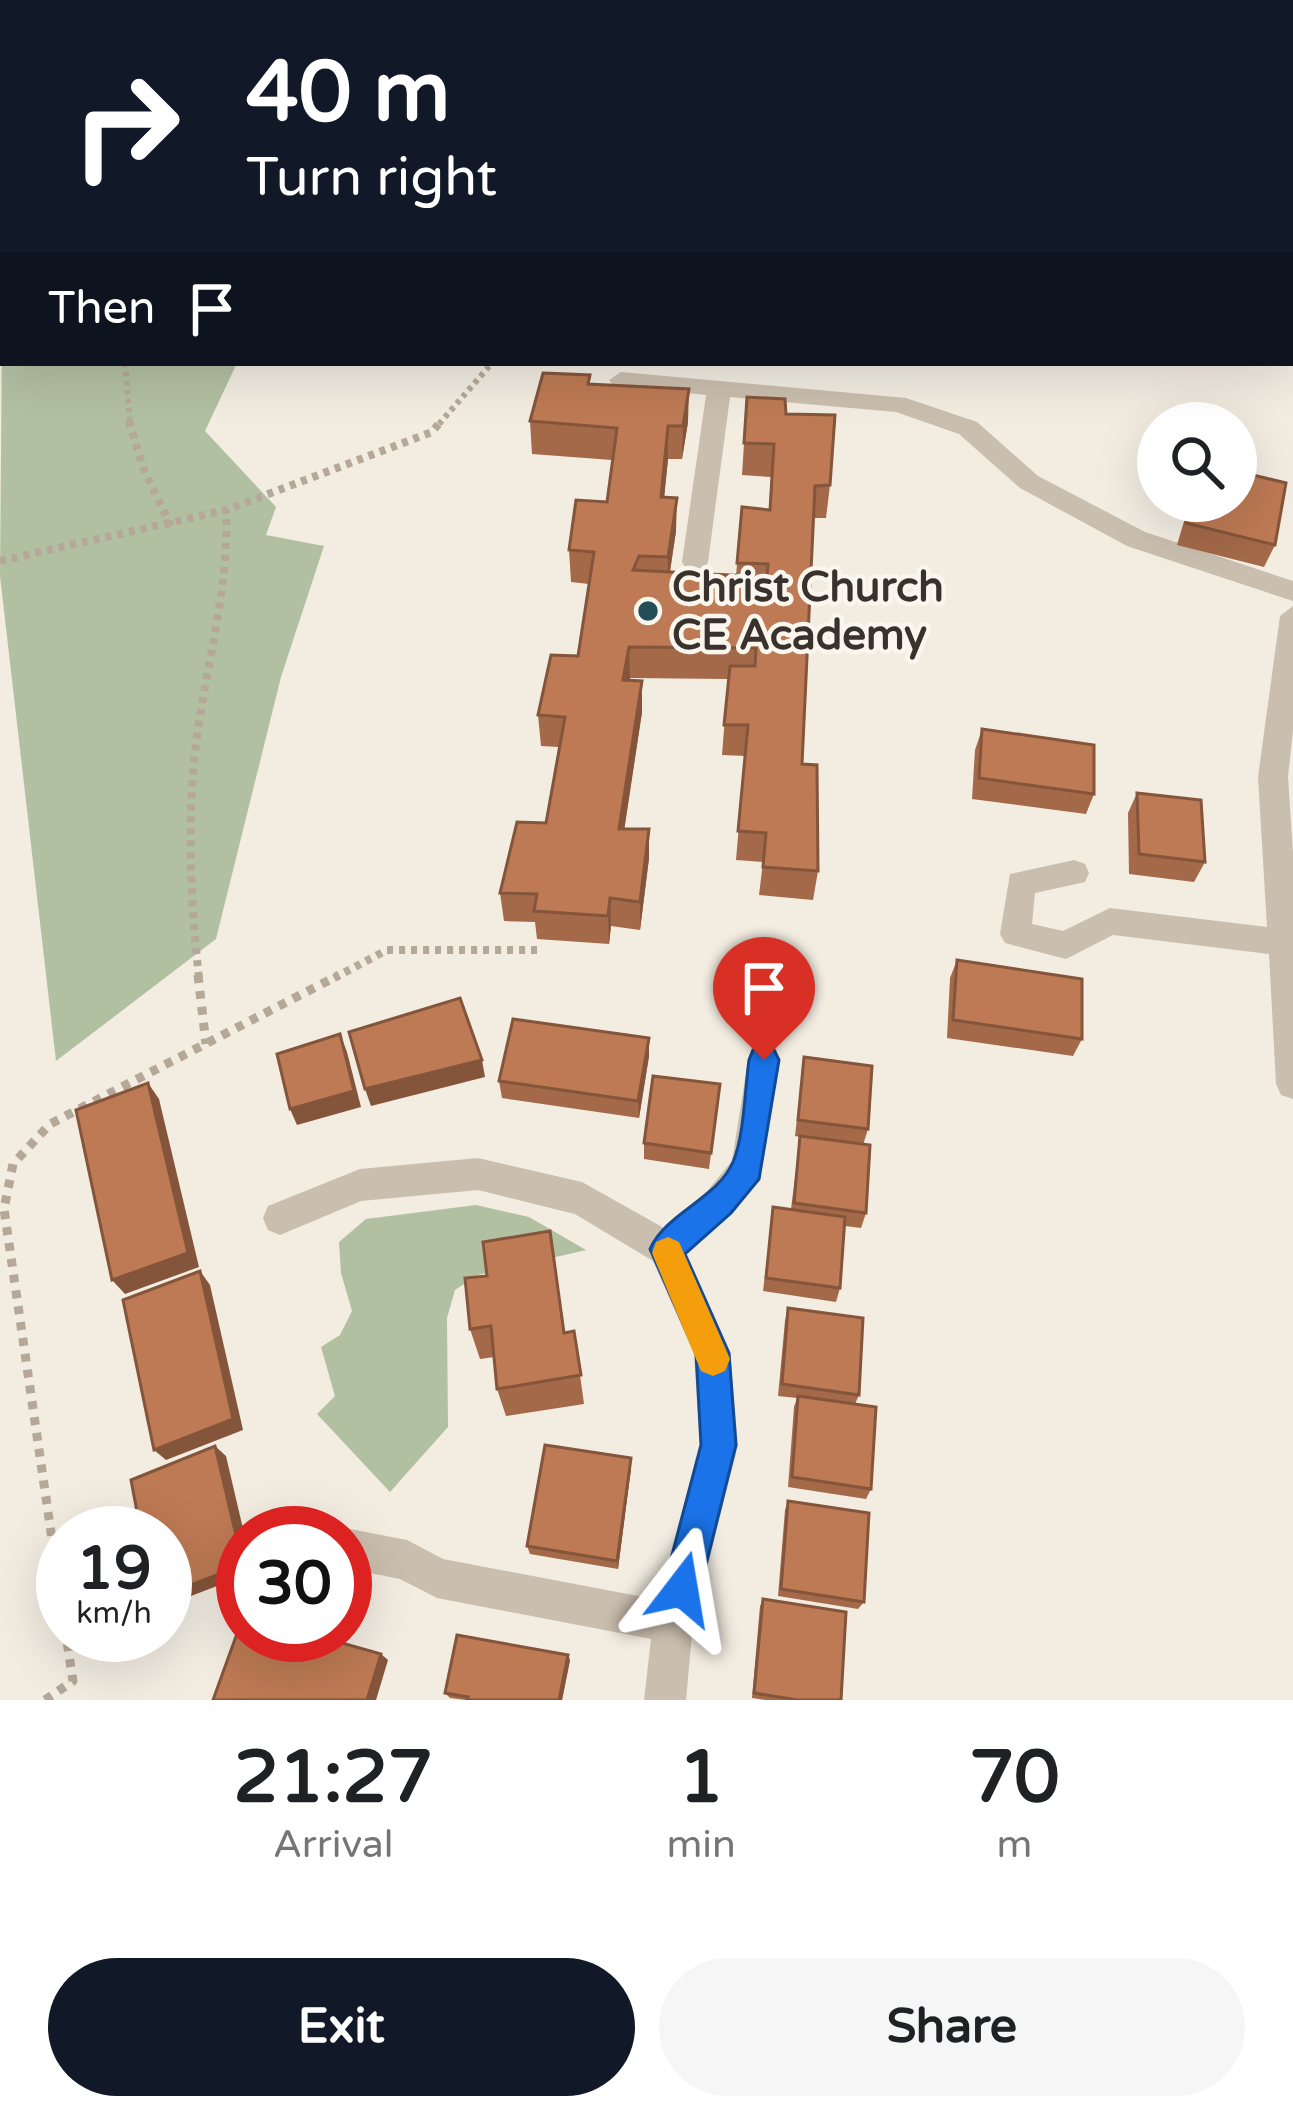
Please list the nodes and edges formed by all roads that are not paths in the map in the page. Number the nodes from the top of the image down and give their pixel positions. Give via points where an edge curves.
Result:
1 (621, 380) edge
2 (729, 380) edge
3 (695, 562) dead end
4 (1293, 591) edge
5 (1293, 616) edge
6 (1073, 873) dead end
7 (1282, 942) junction
8 (764, 1060) dead end
9 (1293, 1084) edge
10 (280, 1219) dead end
11 (666, 1249) junction
12 (372, 1553) edge
13 (673, 1623) junction
14 (665, 1700) edge

1 - 2 street
2 - 3 street
2 - 4 street via 939,416 968,428 1030,482 1119,531
5 - 7 street via 1273,777
6 - 7 street via 1021,883 1016,934 1066,945 1110,921
7 - 9 street
8 - 11 street via 748,1168
10 - 11 street via 360,1185 478,1174 582,1199
11 - 13 street via 712,1353 719,1445
12 - 13 street via 407,1560 437,1578
13 - 14 street

